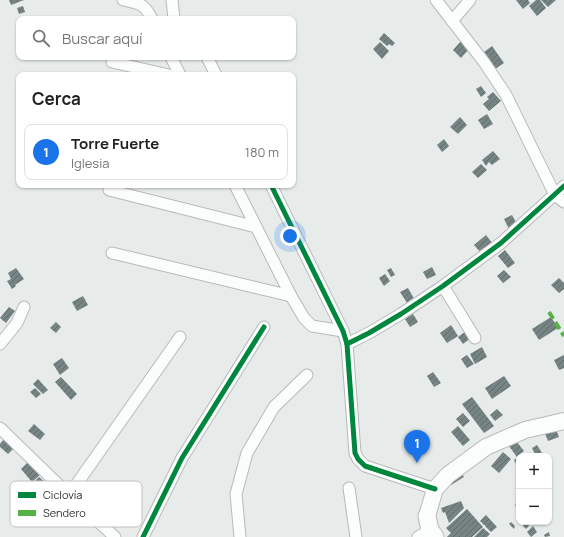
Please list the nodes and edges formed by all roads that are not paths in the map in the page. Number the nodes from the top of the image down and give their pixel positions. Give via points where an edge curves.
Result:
1 (123, 0) edge
2 (172, 0) edge
3 (436, 0) edge
4 (470, 0) edge
5 (150, 16) edge
6 (174, 16) edge
7 (452, 21) junction
8 (172, 60) edge
9 (208, 60) edge
10 (112, 62) dead end
11 (156, 72) edge
12 (178, 72) edge
13 (214, 72) edge
14 (564, 186) edge
15 (236, 188) edge
16 (272, 188) edge
17 (109, 190) dead end
18 (555, 195) junction
19 (564, 202) edge
20 (256, 227) junction
21 (112, 253) dead end
22 (443, 286) junction
23 (291, 296) junction
24 (24, 306) dead end
25 (264, 327) dead end
26 (343, 331) junction
27 (180, 337) dead end
28 (475, 338) dead end
29 (0, 344) edge
30 (347, 344) junction
31 (307, 375) dead end
32 (564, 421) edge
33 (0, 428) edge
34 (55, 481) edge
35 (79, 481) edge
36 (349, 488) dead end
37 (435, 488) junction
38 (104, 527) edge
39 (428, 530) edge
40 (115, 537) edge
41 (143, 537) edge
42 (240, 537) edge
43 (356, 537) edge

1 - 5 street via 141,4
2 - 6 street
3 - 7 street
4 - 7 street
7 - 18 street via 506,95
8 - 12 street
9 - 13 street
10 - 11 street
14 - 18 street
15 - 20 street
16 - 26 street
17 - 20 street
18 - 19 street
18 - 22 street via 501,243
20 - 23 street
21 - 23 street
22 - 28 street
22 - 30 street via 401,314
23 - 26 street via 312,326
24 - 29 street via 18,324
25 - 41 street via 182,458
26 - 30 street
27 - 35 street
30 - 37 street via 355,453 358,460 365,466
31 - 42 street via 274,407 247,453 236,494
32 - 37 main road via 525,430 486,447
33 - 34 street
36 - 43 street
37 - 39 main road
38 - 40 street

